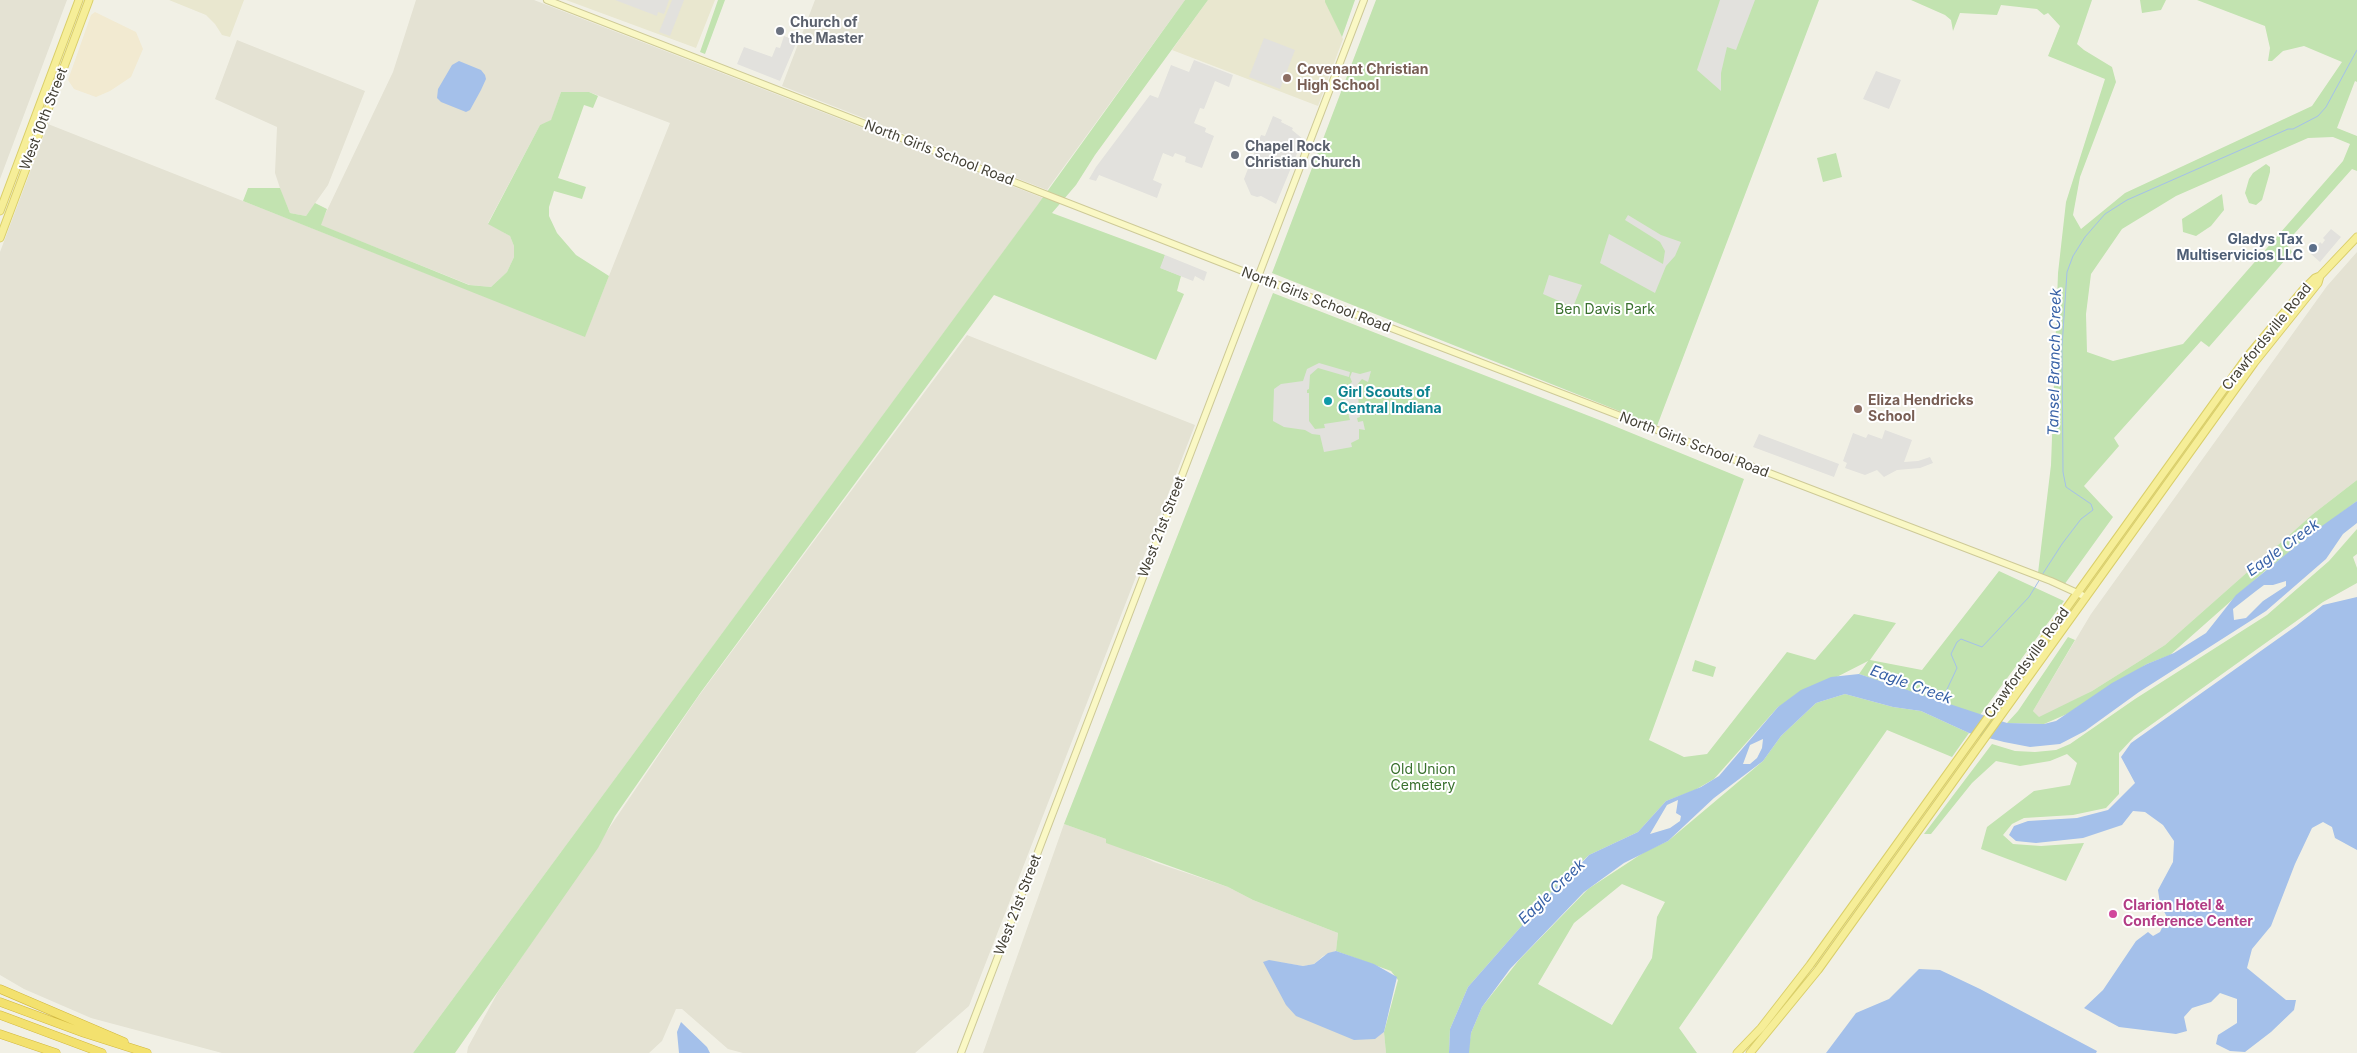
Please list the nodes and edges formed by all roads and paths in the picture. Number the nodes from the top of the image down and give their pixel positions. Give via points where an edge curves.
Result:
1 (79, 0) edge
2 (89, 0) edge
3 (547, 0) edge
4 (1364, 0) edge
5 (0, 211) edge
6 (2357, 236) edge
7 (0, 238) edge
8 (2320, 276) junction
9 (1258, 277) junction
10 (2078, 592) junction
11 (2086, 597) junction
12 (0, 989) edge
13 (0, 1002) edge
14 (0, 1015) edge
15 (0, 1034) edge
16 (143, 1052) edge
17 (56, 1053) edge
18 (102, 1053) edge
19 (961, 1053) edge
20 (1737, 1053) edge
21 (1750, 1053) edge

1 - 5 main road, West 10th Street
2 - 7 main road, West 10th Street
3 - 9 main road, North Girls School Road
4 - 9 main road, West 21st Street
6 - 8 main road, Crawfordsville Road
8 - 10 main road, Crawfordsville Road via 2303,290 2248,357
8 - 11 main road, Crawfordsville Road via 2318,283 2251,368
9 - 10 main road, North Girls School Road
9 - 19 main road, West 21st Street
10 - 11 main road, North Girls School Road
10 - 20 main road, Crawfordsville Road via 1810,965 1761,1028
11 - 21 main road, Crawfordsville Road via 1818,970
12 - 16 highway via 112,1035
13 - 16 highway
14 - 18 highway
15 - 17 highway

